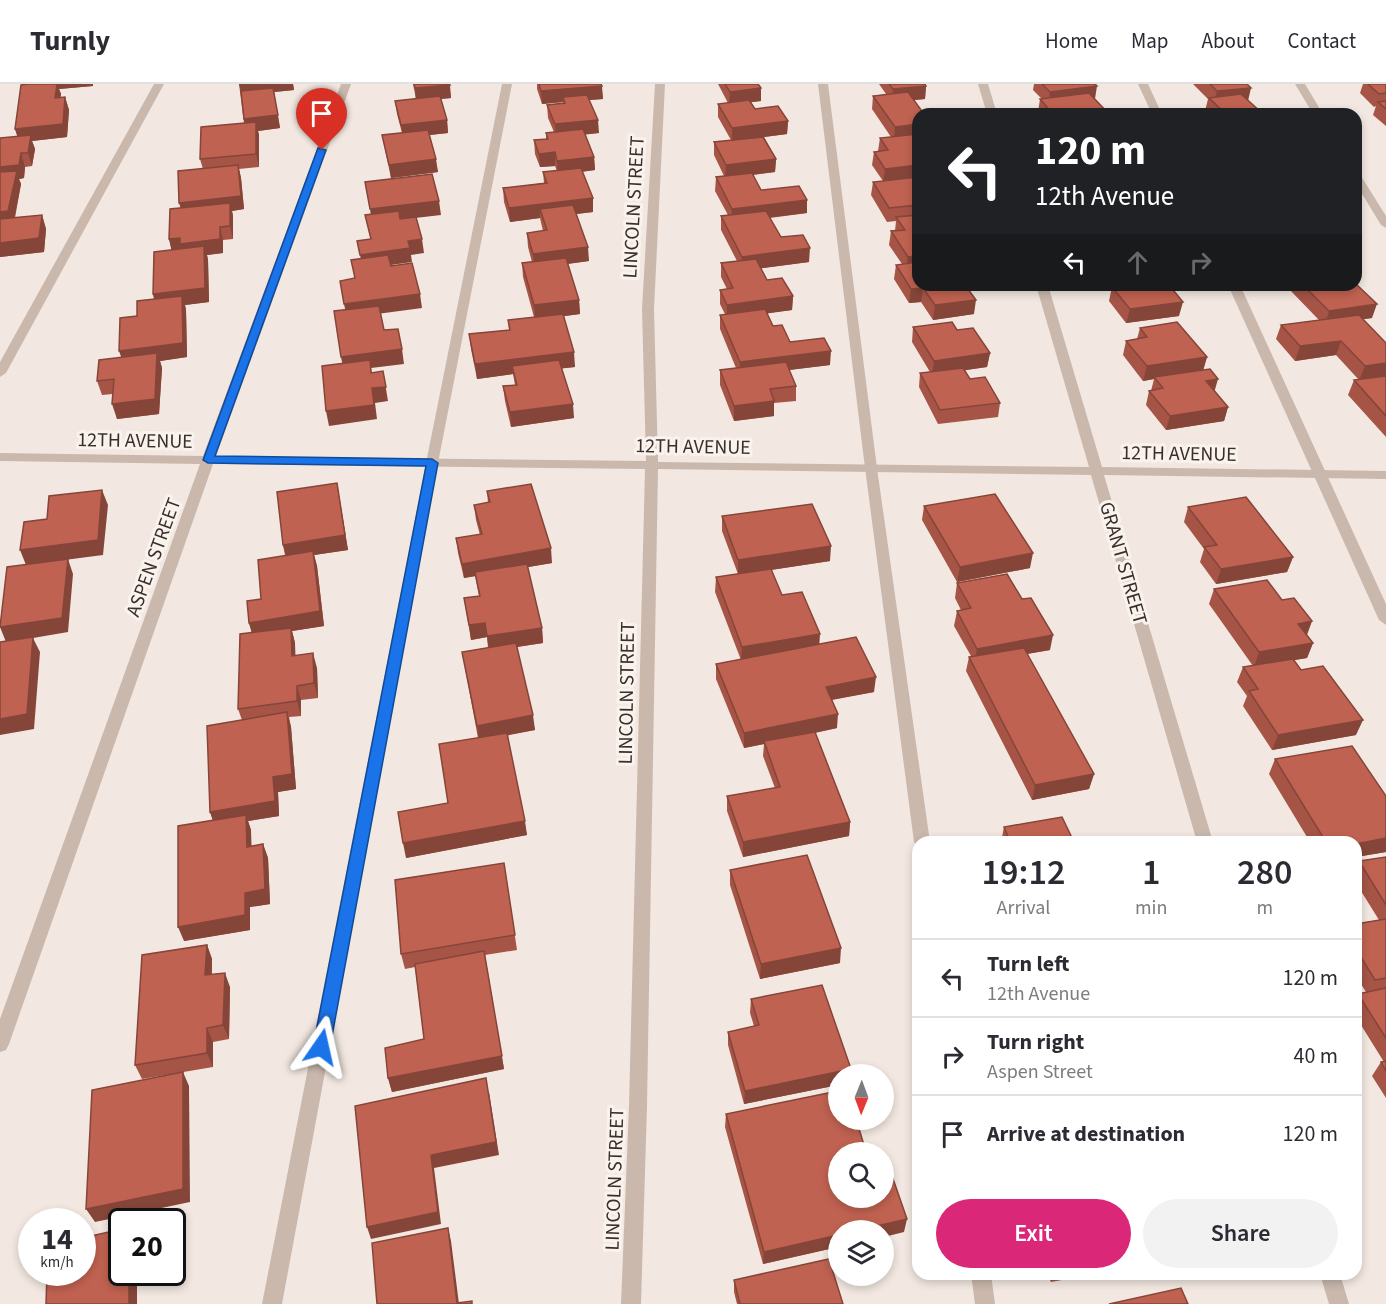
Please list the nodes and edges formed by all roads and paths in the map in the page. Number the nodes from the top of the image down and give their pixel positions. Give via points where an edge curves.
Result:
1 (159, 84) edge
2 (346, 84) edge
3 (507, 84) edge
4 (660, 84) edge
5 (823, 84) edge
6 (983, 84) edge
7 (1143, 84) edge
8 (1300, 84) edge
9 (990, 108) edge
10 (1154, 108) edge
11 (1314, 108) edge
12 (1362, 186) edge
13 (1386, 225) edge
14 (1044, 291) edge
15 (1237, 291) edge
16 (0, 373) edge
17 (0, 457) edge
18 (208, 460) junction
19 (432, 463) junction
20 (652, 465) junction
21 (871, 468) junction
22 (1098, 471) junction
23 (1319, 474) junction
24 (1386, 475) edge
25 (1386, 620) edge
26 (921, 836) edge
27 (1203, 836) edge
28 (0, 1044) edge
29 (982, 1280) edge
30 (1332, 1280) edge
31 (272, 1304) edge
32 (631, 1304) edge
33 (985, 1304) edge
34 (1339, 1304) edge

1 - 16 street
2 - 18 street, ASPEN STREET
3 - 19 street
4 - 20 street, LINCOLN STREET via 648,309
5 - 21 street
6 - 9 street
7 - 10 street
8 - 11 street
12 - 13 street
14 - 22 street, GRANT STREET
15 - 23 street
17 - 18 street, 12TH AVENUE
18 - 19 street, 12TH AVENUE
18 - 28 street, ASPEN STREET
19 - 20 street, 12TH AVENUE
19 - 31 street
20 - 21 street, 12TH AVENUE
20 - 32 street, LINCOLN STREET
21 - 22 street, 12TH AVENUE
21 - 26 street
22 - 23 street, 12TH AVENUE
22 - 27 street, GRANT STREET
23 - 24 street, 12TH AVENUE
23 - 25 street
29 - 33 street
30 - 34 street

